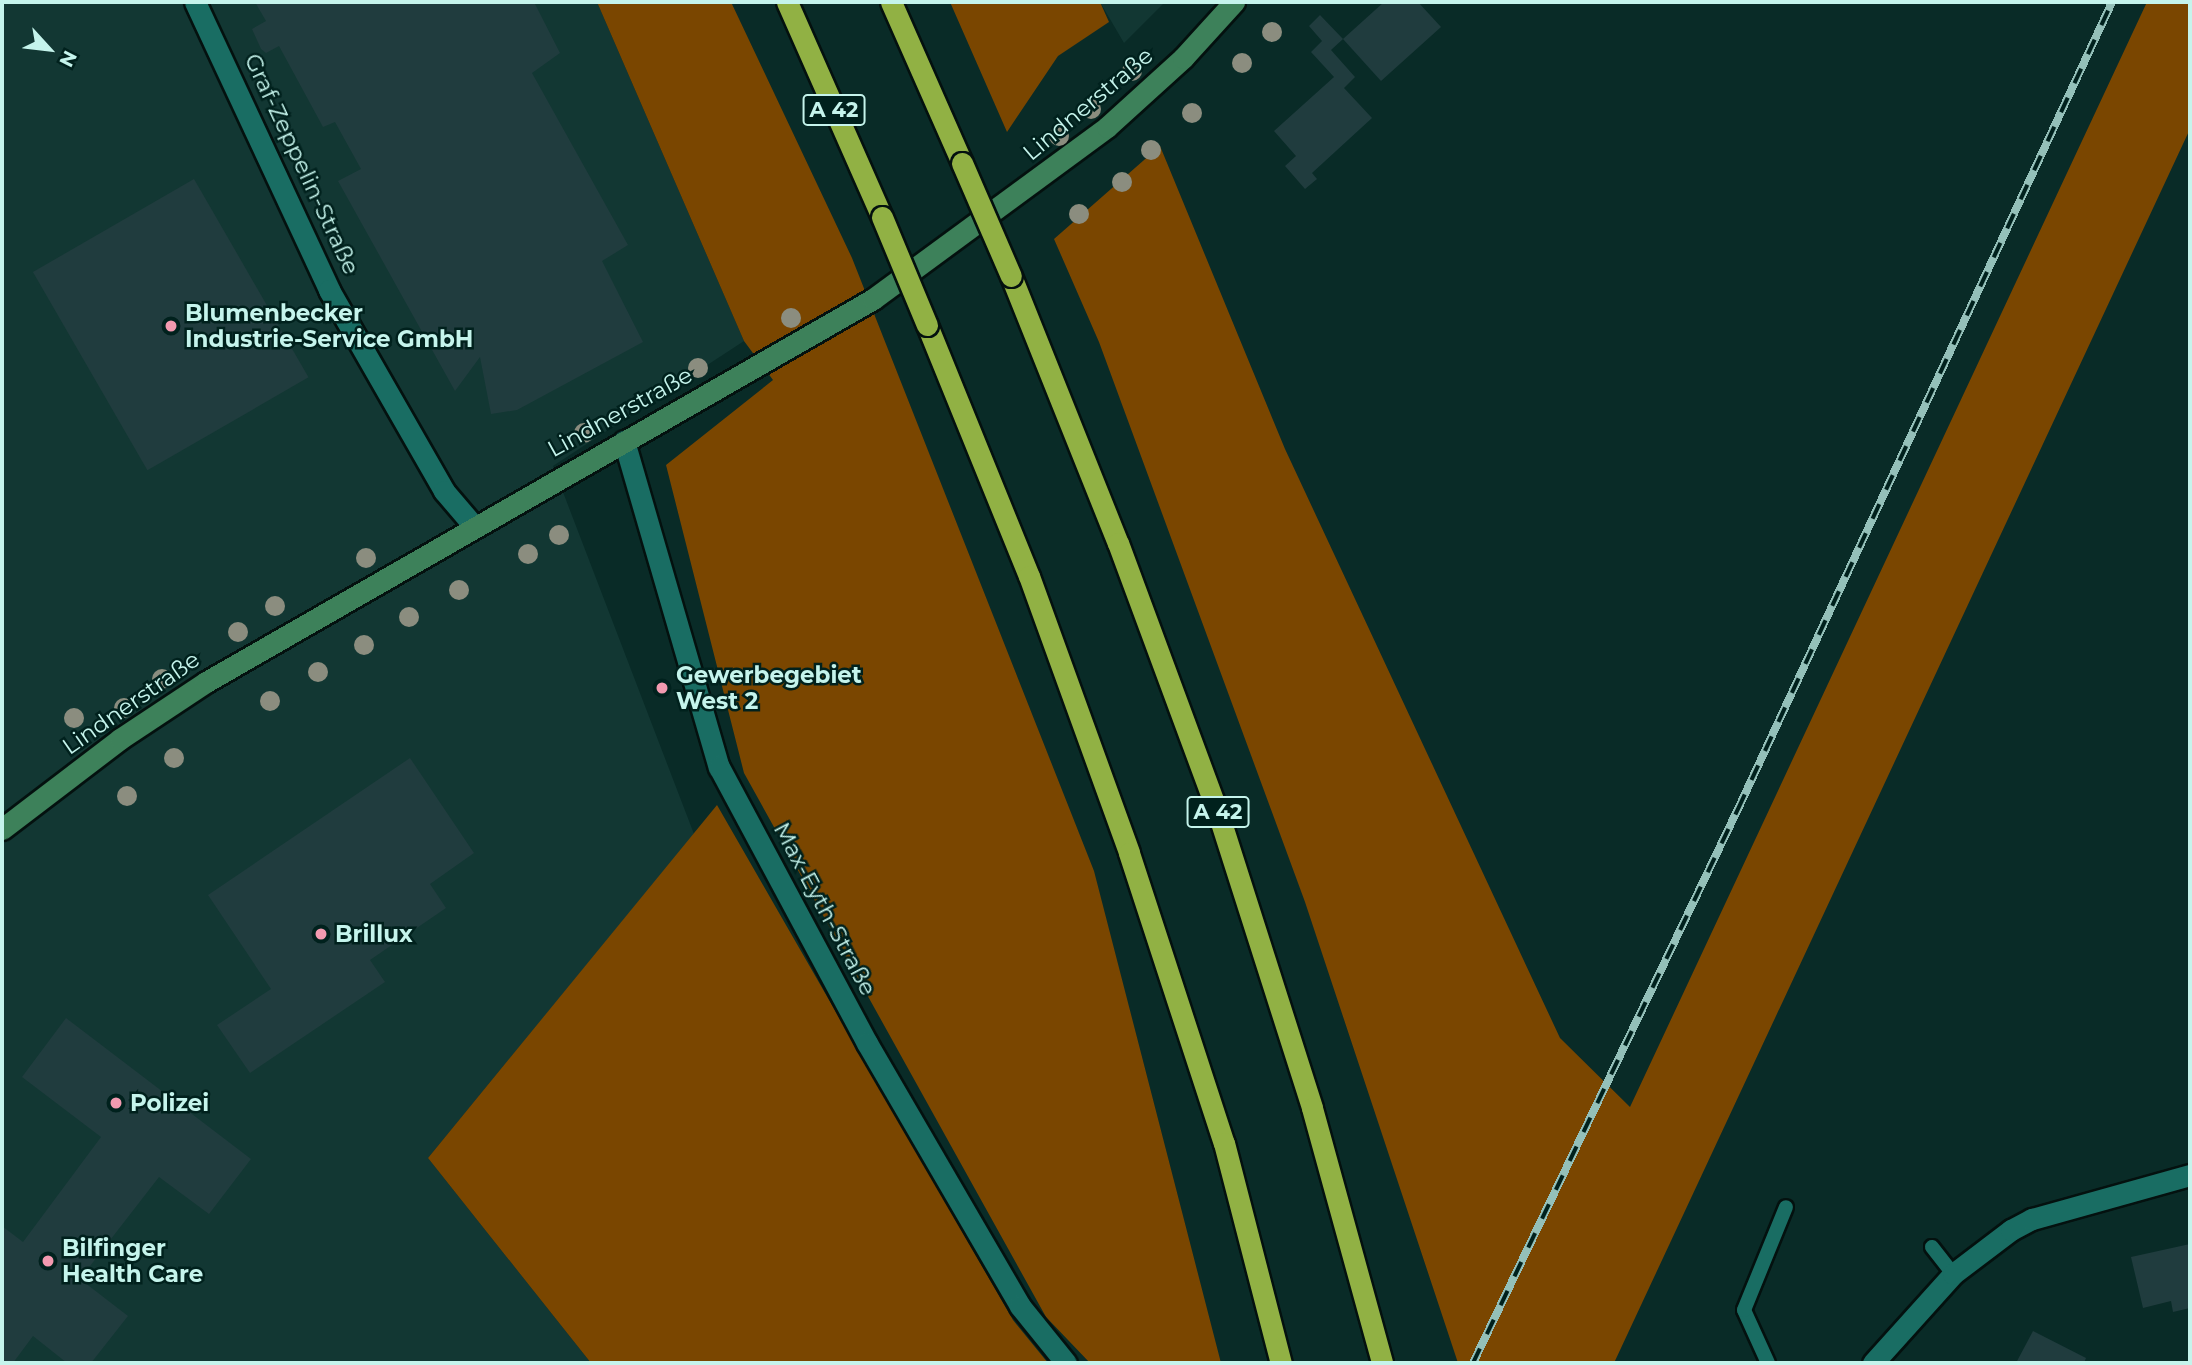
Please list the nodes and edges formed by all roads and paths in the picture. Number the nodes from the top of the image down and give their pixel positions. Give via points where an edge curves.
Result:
1 (195, 2) edge
2 (786, 2) edge
3 (891, 2) edge
4 (1234, 2) edge
5 (624, 441) junction
6 (473, 525) junction
7 (2, 830) edge
8 (2190, 1175) edge
9 (1786, 1207) dead end
10 (1932, 1247) dead end
11 (1953, 1274) junction
12 (1066, 1363) edge
13 (1281, 1363) edge
14 (1382, 1363) edge
15 (1768, 1363) edge
16 (1873, 1363) edge

1 - 6 street, Graf-Zeppelin-Straße via 330,290 444,491
2 - 13 highway, A 42, bridge via 882,217 1029,576 1129,853 1224,1143
3 - 14 highway, A 42, bridge via 1011,276 1118,543 1219,816 1312,1108
4 - 5 street, Lindnerstraße via 1182,58 1058,167 873,299
5 - 6 street, Lindnerstraße
5 - 12 street, Max-Eyth-Straße via 719,767 867,1043 1020,1306
6 - 7 street, Lindnerstraße via 206,682 120,739
8 - 11 street via 2032,1219
9 - 15 lane via 1744,1310
10 - 11 lane
11 - 16 street

